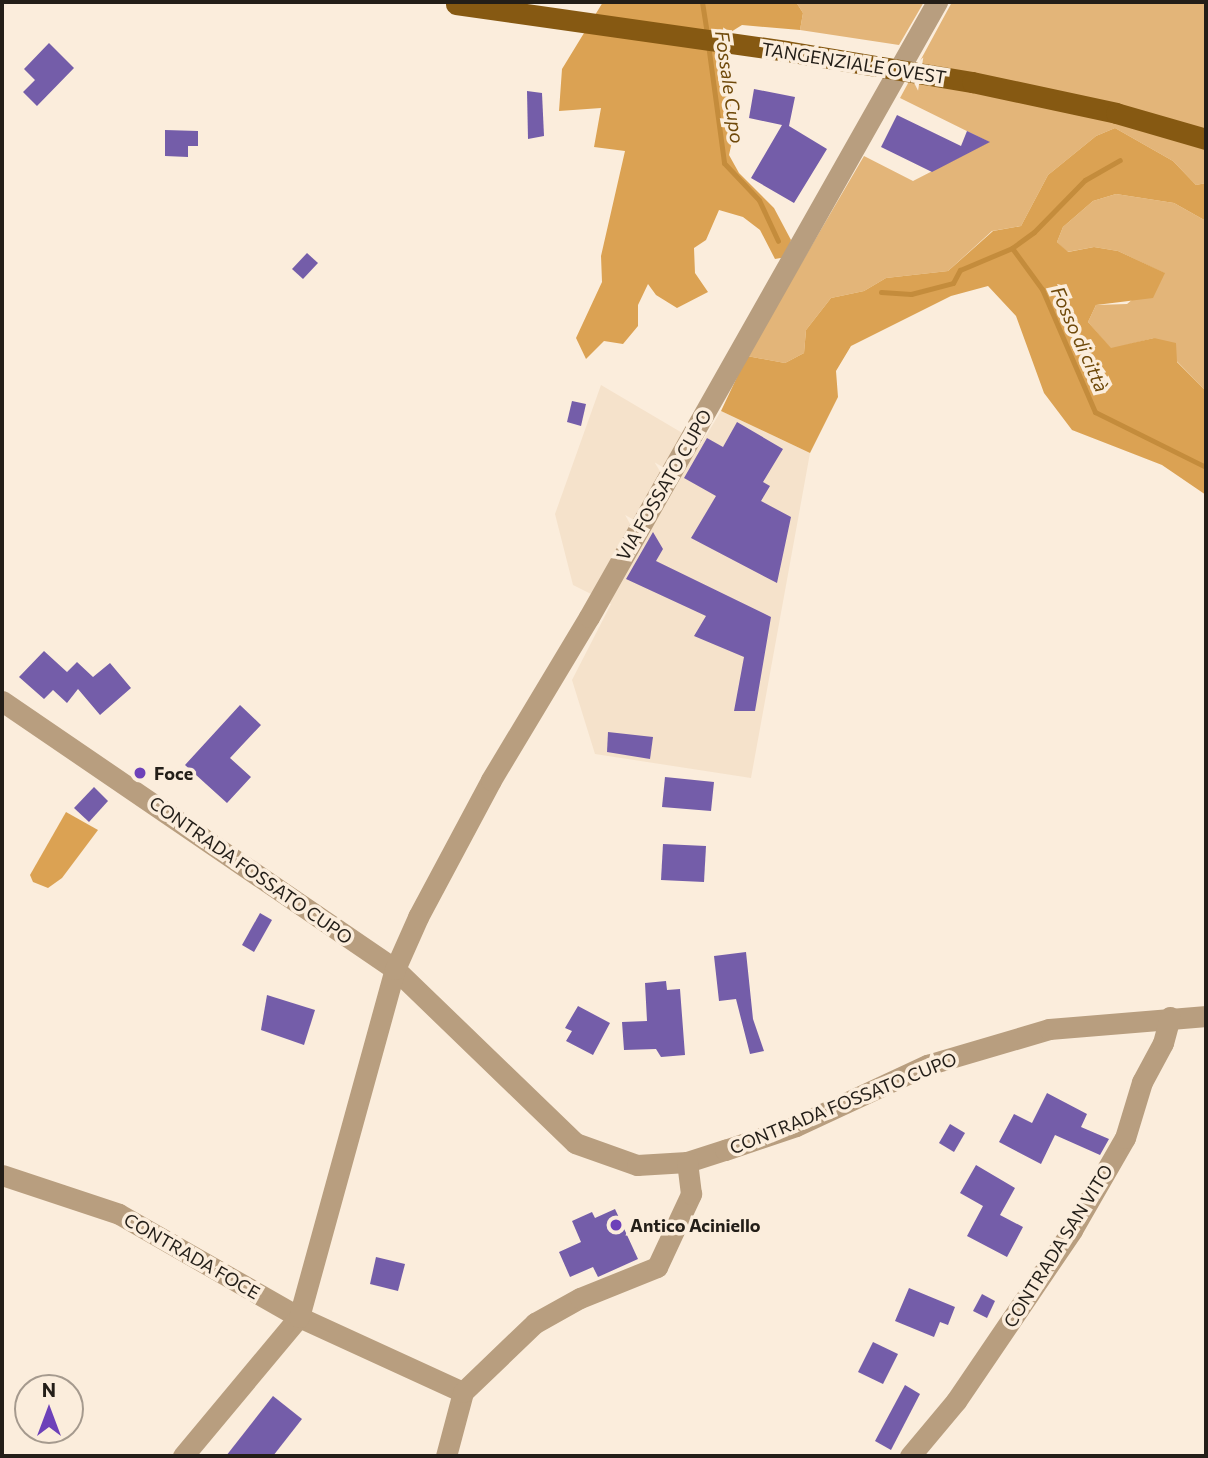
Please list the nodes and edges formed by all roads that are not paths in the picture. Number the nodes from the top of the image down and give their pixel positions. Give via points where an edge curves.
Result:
1 (937, 2) edge
2 (456, 4) dead end
3 (1206, 139) edge
4 (2, 701) edge
5 (395, 969) junction
6 (1206, 1016) edge
7 (1170, 1017) junction
8 (687, 1162) junction
9 (2, 1175) edge
10 (299, 1317) junction
11 (463, 1392) junction
12 (183, 1456) edge
13 (446, 1456) edge
14 (911, 1456) edge

1 - 5 street, VIA FOSSATO CUPO via 596,605 491,780
2 - 3 main road, TANGENZIALE OVEST, bridge via 972,82 1116,113
4 - 5 street, CONTRADA FOSSATO CUPO
5 - 8 street, CONTRADA FOSSATO CUPO via 575,1143 637,1165
5 - 10 street
6 - 7 street, CONTRADA FOSSATO CUPO
7 - 8 street, CONTRADA FOSSATO CUPO via 1049,1029 927,1065 796,1126
7 - 14 street, CONTRADA SAN VITO via 1163,1043 1142,1082 1125,1138 1072,1230 956,1401
8 - 11 street via 691,1194 656,1267 580,1298 535,1324
9 - 10 street, CONTRADA FOCE via 119,1214
10 - 11 street, CONTRADA FOCE
10 - 12 street
11 - 13 street

